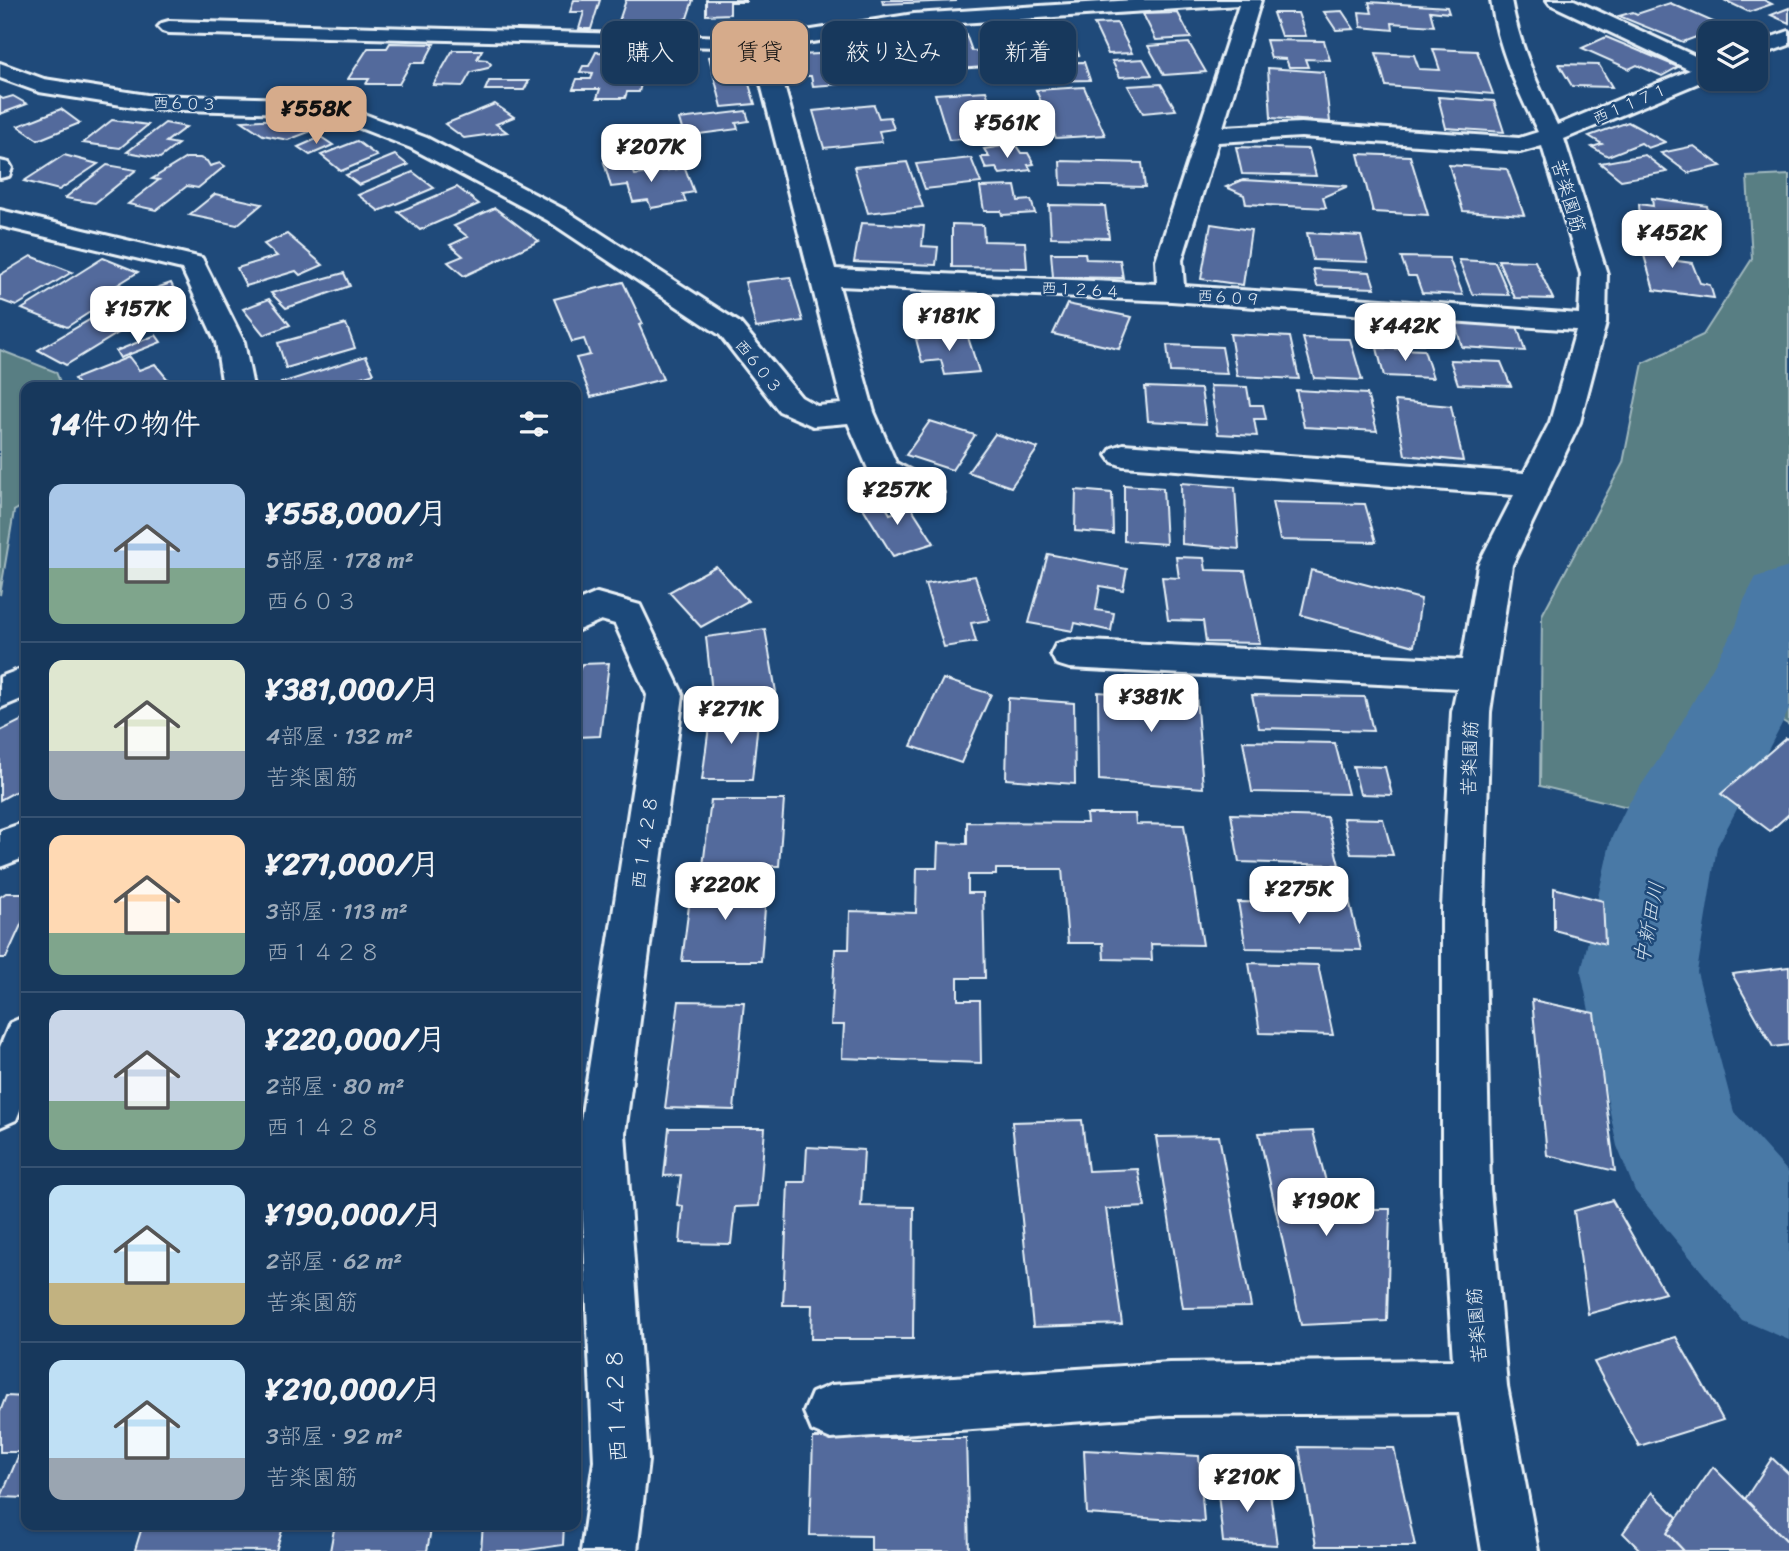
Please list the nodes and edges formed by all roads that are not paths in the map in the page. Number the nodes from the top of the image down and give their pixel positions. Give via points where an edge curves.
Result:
1 (1233, 0) edge
2 (1251, 0) edge
3 (1501, 0) edge
4 (1557, 0) edge
5 (169, 27) dead end
6 (808, 37) edge
7 (1789, 37) edge
8 (712, 42) edge
9 (1768, 46) edge
10 (1698, 65) edge
11 (0, 70) edge
12 (1698, 75) edge
13 (772, 84) edge
14 (1210, 135) junction
15 (1551, 136) junction
16 (0, 218) edge
17 (823, 277) junction
18 (1171, 293) junction
19 (1592, 323) junction
20 (238, 382) edge
21 (859, 412) junction
22 (1123, 455) dead end
23 (1533, 485) junction
24 (927, 493) dead end
25 (581, 615) edge
26 (1069, 654) dead end
27 (1477, 675) junction
28 (21, 683) edge
29 (0, 693) edge
30 (21, 841) edge
31 (0, 849) edge
32 (21, 1051) edge
33 (0, 1104) edge
34 (589, 1134) edge
35 (1481, 1386) junction
36 (831, 1412) dead end
37 (610, 1551) edge
38 (1510, 1551) edge

1 - 6 street via 915,20
2 - 14 street, 西６０９
3 - 15 street, 苦楽園筋 via 1519,69
4 - 10 street
5 - 8 street
7 - 9 street
11 - 21 street, 西６０３ via 40,85 147,102 327,107 408,138 556,215 730,329 790,404 813,416
12 - 15 street, 西１１７１
13 - 17 street
14 - 15 street, 西１１７１ via 1301,130 1520,145
14 - 18 street, 西６０９ via 1168,260
15 - 19 street, 苦楽園筋 via 1594,274
16 - 20 street via 193,264 230,342
17 - 18 street, 西１２６４
17 - 21 street
18 - 19 street, 西６０９
19 - 23 street, 苦楽園筋 via 1565,422
21 - 24 street via 883,470
22 - 23 street
23 - 27 street, 苦楽園筋 via 1495,565
25 - 34 street, 西１４２８ via 597,606 628,614 665,695
26 - 27 street
27 - 35 street, 苦楽園筋 via 1471,712 1463,908 1466,1189
28 - 29 street
30 - 31 street
32 - 33 street
34 - 37 street, 西１４２８ via 621,1461
35 - 36 street via 1169,1389
35 - 38 street, 苦楽園筋

